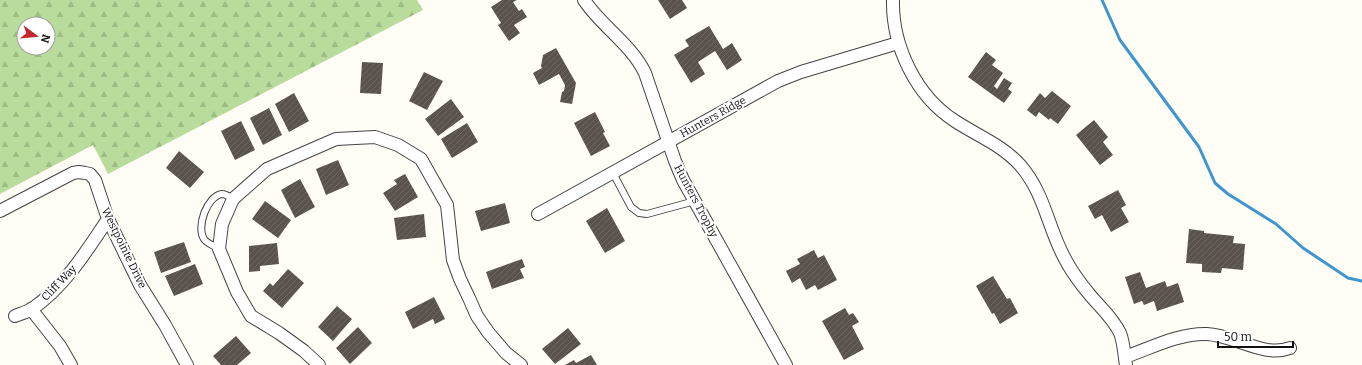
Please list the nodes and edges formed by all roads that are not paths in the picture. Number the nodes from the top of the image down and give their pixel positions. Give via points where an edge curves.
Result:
1 (584, 0) edge
2 (893, 0) edge
3 (898, 43) junction
4 (668, 142) junction
5 (613, 173) junction
6 (233, 199) junction
7 (695, 201) junction
8 (0, 211) edge
9 (538, 214) dead end
10 (108, 219) junction
11 (219, 249) junction
12 (31, 309) junction
13 (15, 316) dead end
14 (1290, 348) dead end
15 (1125, 361) edge
16 (71, 365) edge
17 (187, 365) edge
18 (319, 365) edge
19 (521, 365) edge
20 (786, 365) edge

1 - 4 street, Hunters Trophy via 602,23 640,62
2 - 3 street
3 - 4 street, Hunters Ridge via 789,77
3 - 15 street via 909,70 930,100 943,113 1000,147 1016,160 1028,175 1042,199 1064,257 1078,281 1120,332
4 - 5 street, Hunters Ridge
4 - 7 street, Hunters Trophy via 682,180
5 - 7 lane via 631,207 639,213 647,214
5 - 9 street, Hunters Ridge
6 - 11 street via 222,224
6 - 11 lane via 221,194 216,197 209,203 202,219 201,230 204,239
6 - 19 street via 267,169 336,139 375,137 398,145 421,159 447,205 453,260 477,316 497,343
7 - 20 street, Hunters Trophy
8 - 10 street, Westpointe Drive via 79,172 90,174 95,180
10 - 12 street, Cliff Way via 71,273
10 - 17 street, Westpointe Drive via 140,285
11 - 18 street via 237,292 251,316 304,351
12 - 13 street, Cliff Way
12 - 16 street via 60,346
14 - 15 street via 1272,350 1218,335 1197,334 1176,338

